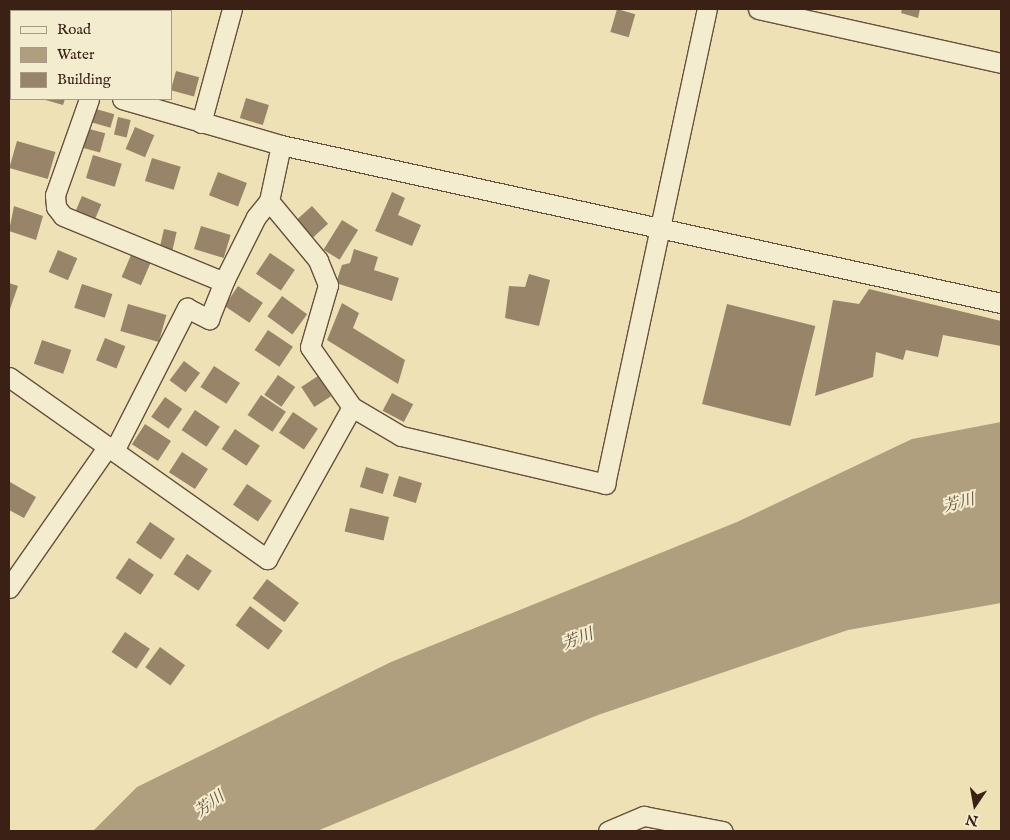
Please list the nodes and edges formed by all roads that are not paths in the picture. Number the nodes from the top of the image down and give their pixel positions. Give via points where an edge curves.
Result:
1 (232, 9) edge
2 (706, 9) edge
3 (758, 9) edge
4 (1001, 63) edge
5 (89, 100) edge
6 (125, 100) edge
7 (202, 123) junction
8 (280, 145) junction
9 (269, 201) junction
10 (659, 228) junction
11 (225, 279) junction
12 (1001, 303) edge
13 (9, 377) edge
14 (352, 407) junction
15 (111, 449) junction
16 (9, 588) edge
17 (608, 831) edge
18 (723, 831) edge

1 - 7 street
2 - 10 street
3 - 4 street
5 - 11 street via 55,195 56,207 63,216 219,280
6 - 7 street
7 - 8 street
8 - 9 street
8 - 10 street
9 - 11 street via 256,217
9 - 14 street via 318,260 328,285 310,347
10 - 12 street
10 - 14 street via 605,484 401,436
11 - 15 street via 209,319 187,308
13 - 15 street
14 - 15 street via 266,559
15 - 16 street
17 - 18 street via 644,816

